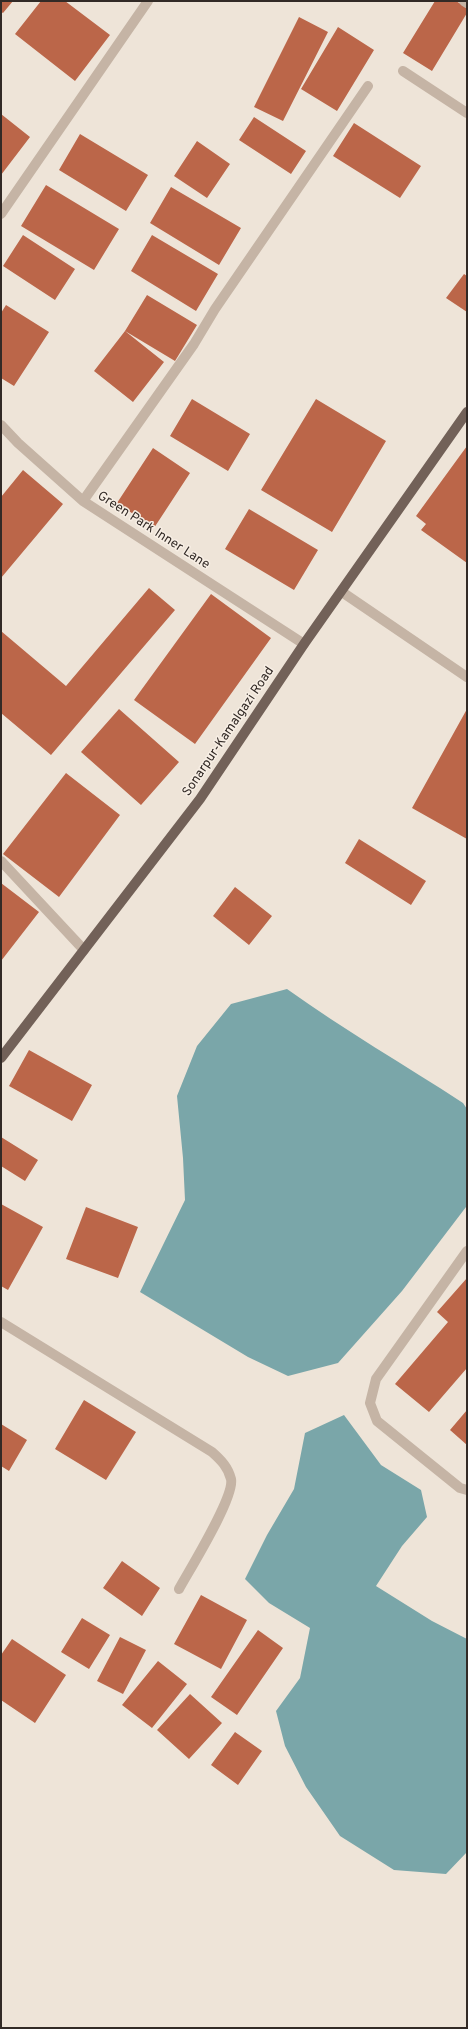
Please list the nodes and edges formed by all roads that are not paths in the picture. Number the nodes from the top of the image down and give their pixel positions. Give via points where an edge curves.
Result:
1 (148, 1) edge
2 (464, 1) edge
3 (467, 3) edge
4 (403, 71) dead end
5 (368, 86) dead end
6 (467, 114) edge
7 (1, 214) edge
8 (467, 412) edge
9 (1, 425) edge
10 (84, 501) junction
11 (342, 592) junction
12 (304, 644) junction
13 (467, 677) edge
14 (1, 861) edge
15 (84, 950) junction
16 (1, 1058) edge
17 (467, 1251) edge
18 (1, 1322) edge
19 (467, 1490) edge
20 (179, 1589) dead end

1 - 7 street
2 - 3 street
4 - 6 street
5 - 10 street via 215,309 194,344
8 - 11 main road, Sonarpur-Kamalgazi Road
9 - 10 street, Green Park Inner Lane via 18,444
10 - 12 street, Green Park Inner Lane
11 - 12 main road, Sonarpur-Kamalgazi Road
11 - 13 street
12 - 15 main road, Sonarpur-Kamalgazi Road via 200,799
14 - 15 street
15 - 16 main road, Sonarpur-Kamalgazi Road
17 - 19 street via 376,1379 370,1403 377,1421 460,1488
18 - 20 street via 212,1452 225,1463 231,1480 228,1498

